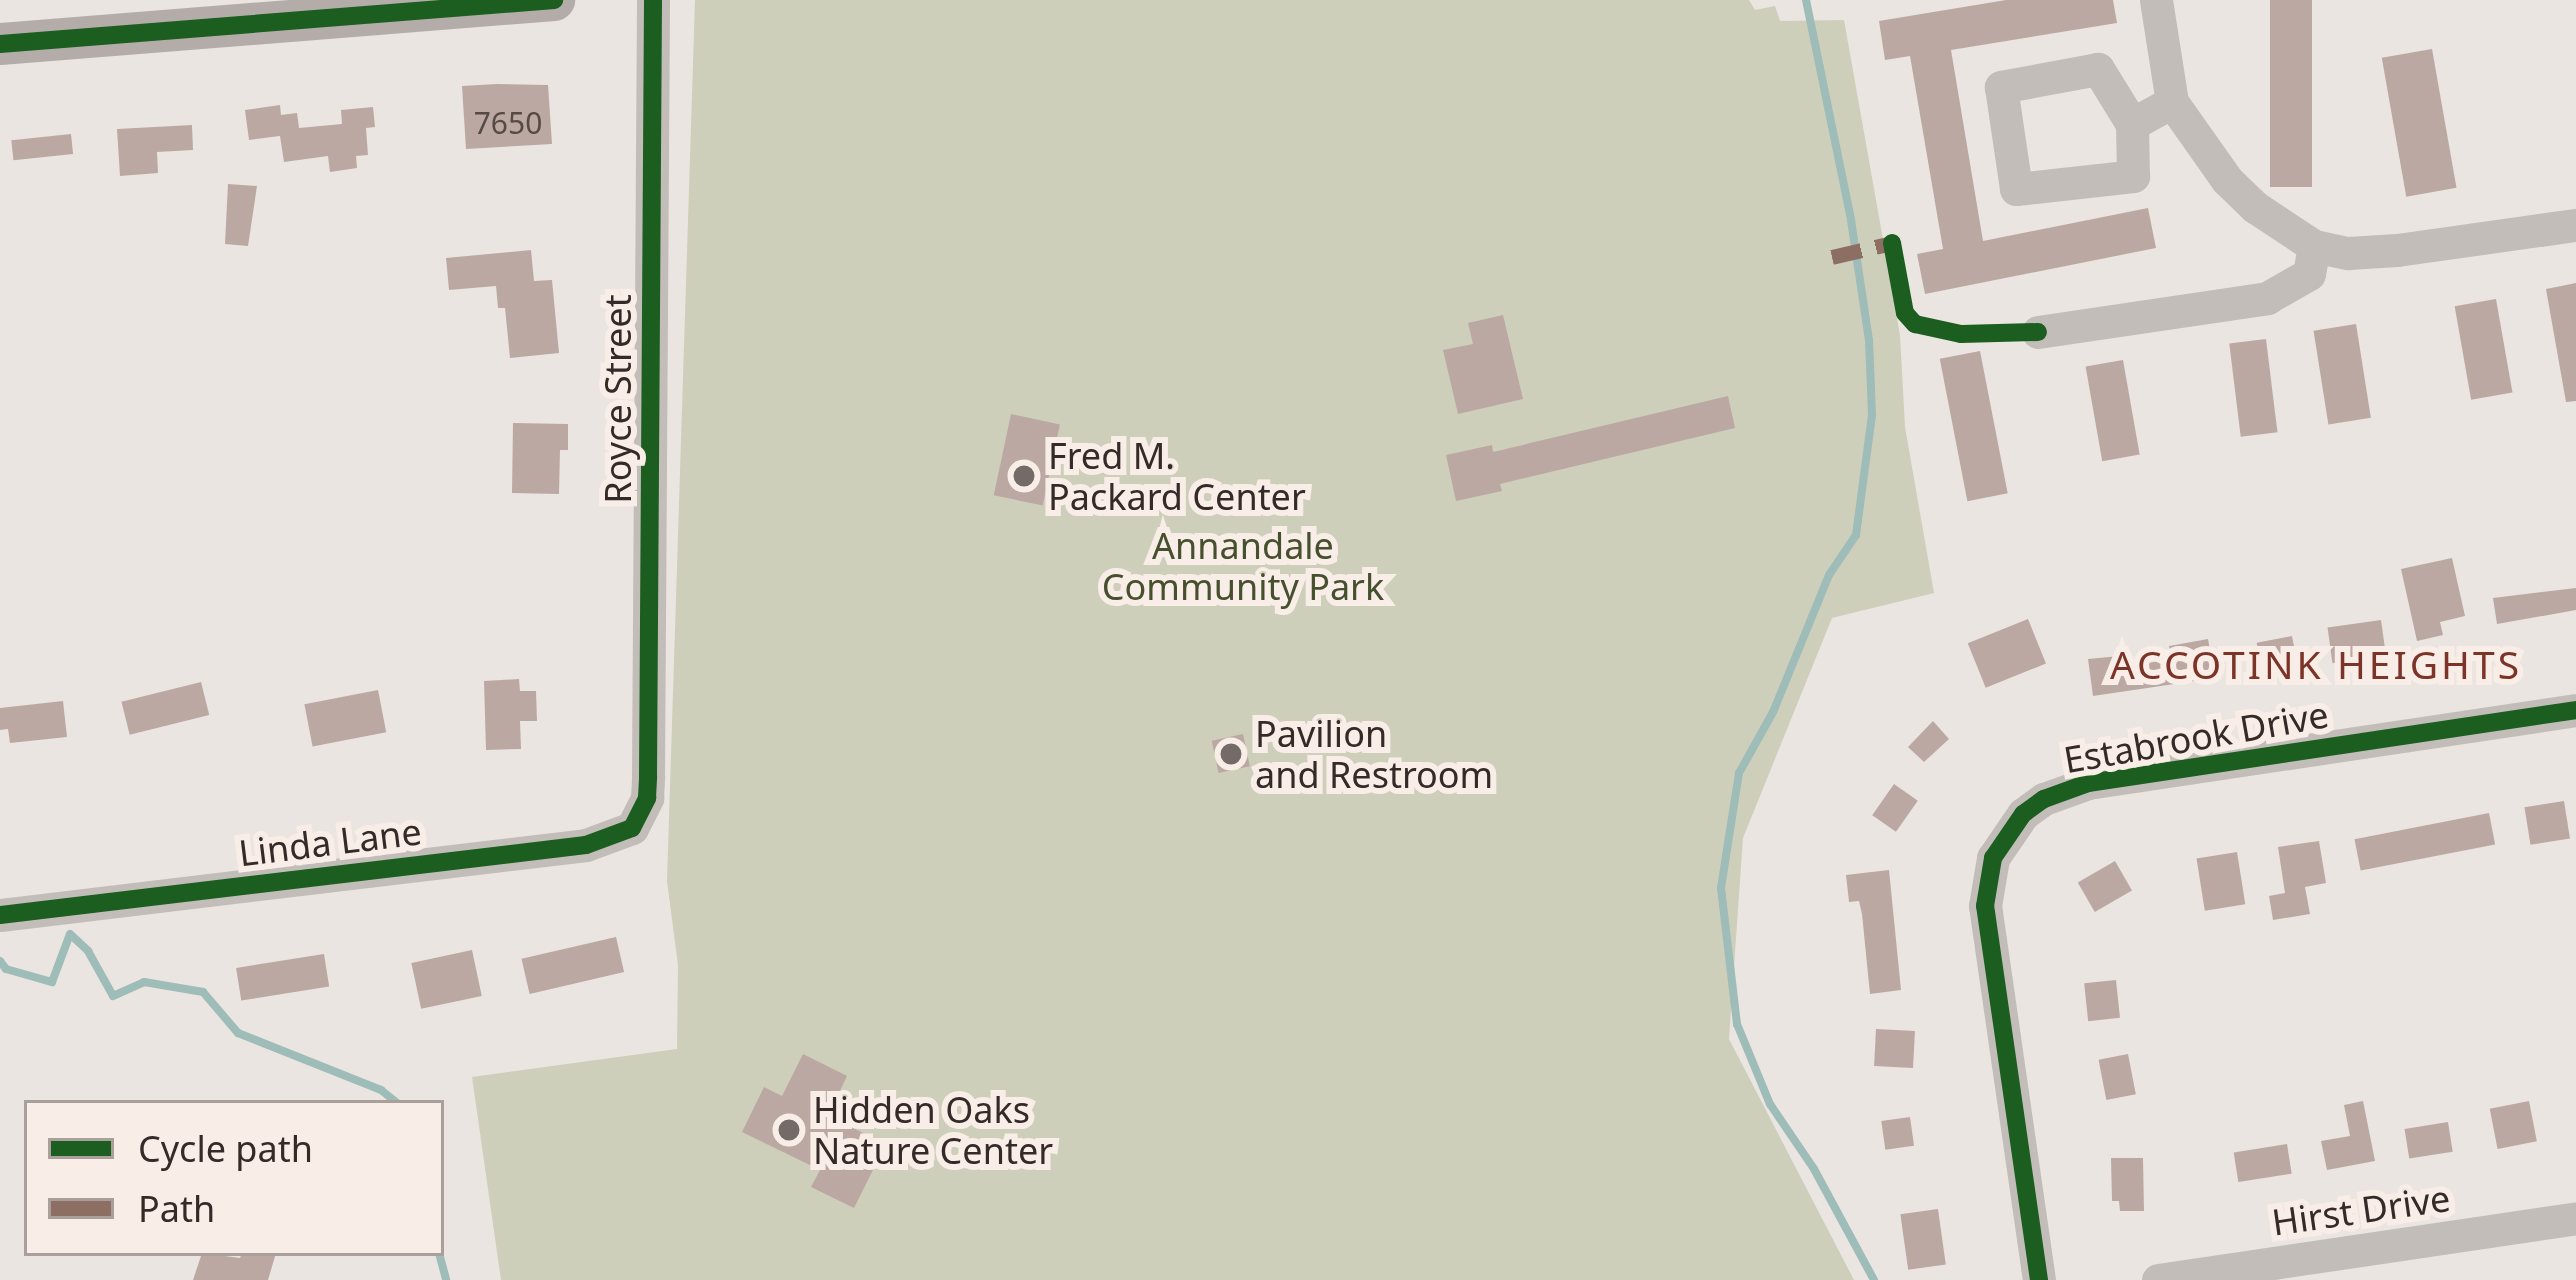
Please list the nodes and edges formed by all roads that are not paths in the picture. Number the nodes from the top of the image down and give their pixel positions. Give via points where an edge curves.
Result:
1 (554, 0) edge
2 (653, 0) edge
3 (2156, 0) edge
4 (0, 44) edge
5 (2171, 102) junction
6 (2132, 124) junction
7 (2576, 225) edge
8 (2314, 246) junction
9 (2038, 332) dead end
10 (2576, 710) edge
11 (647, 798) joint
12 (0, 915) edge
13 (2576, 1218) edge
14 (2039, 1280) edge
15 (2158, 1280) edge

1 - 4 main road
2 - 11 street, Royce Street
3 - 5 street
5 - 6 street
5 - 8 street via 2227,180
6 - 6 street via 2133,176 2016,189 2001,88 2098,69
7 - 8 street via 2365,252
8 - 9 street via 2309,274 2267,298
10 - 14 street, Estabrook Drive via 2088,783 2024,814 1993,859 1985,906
11 - 12 street, Linda Lane via 632,828 586,845
13 - 15 street, Hirst Drive

